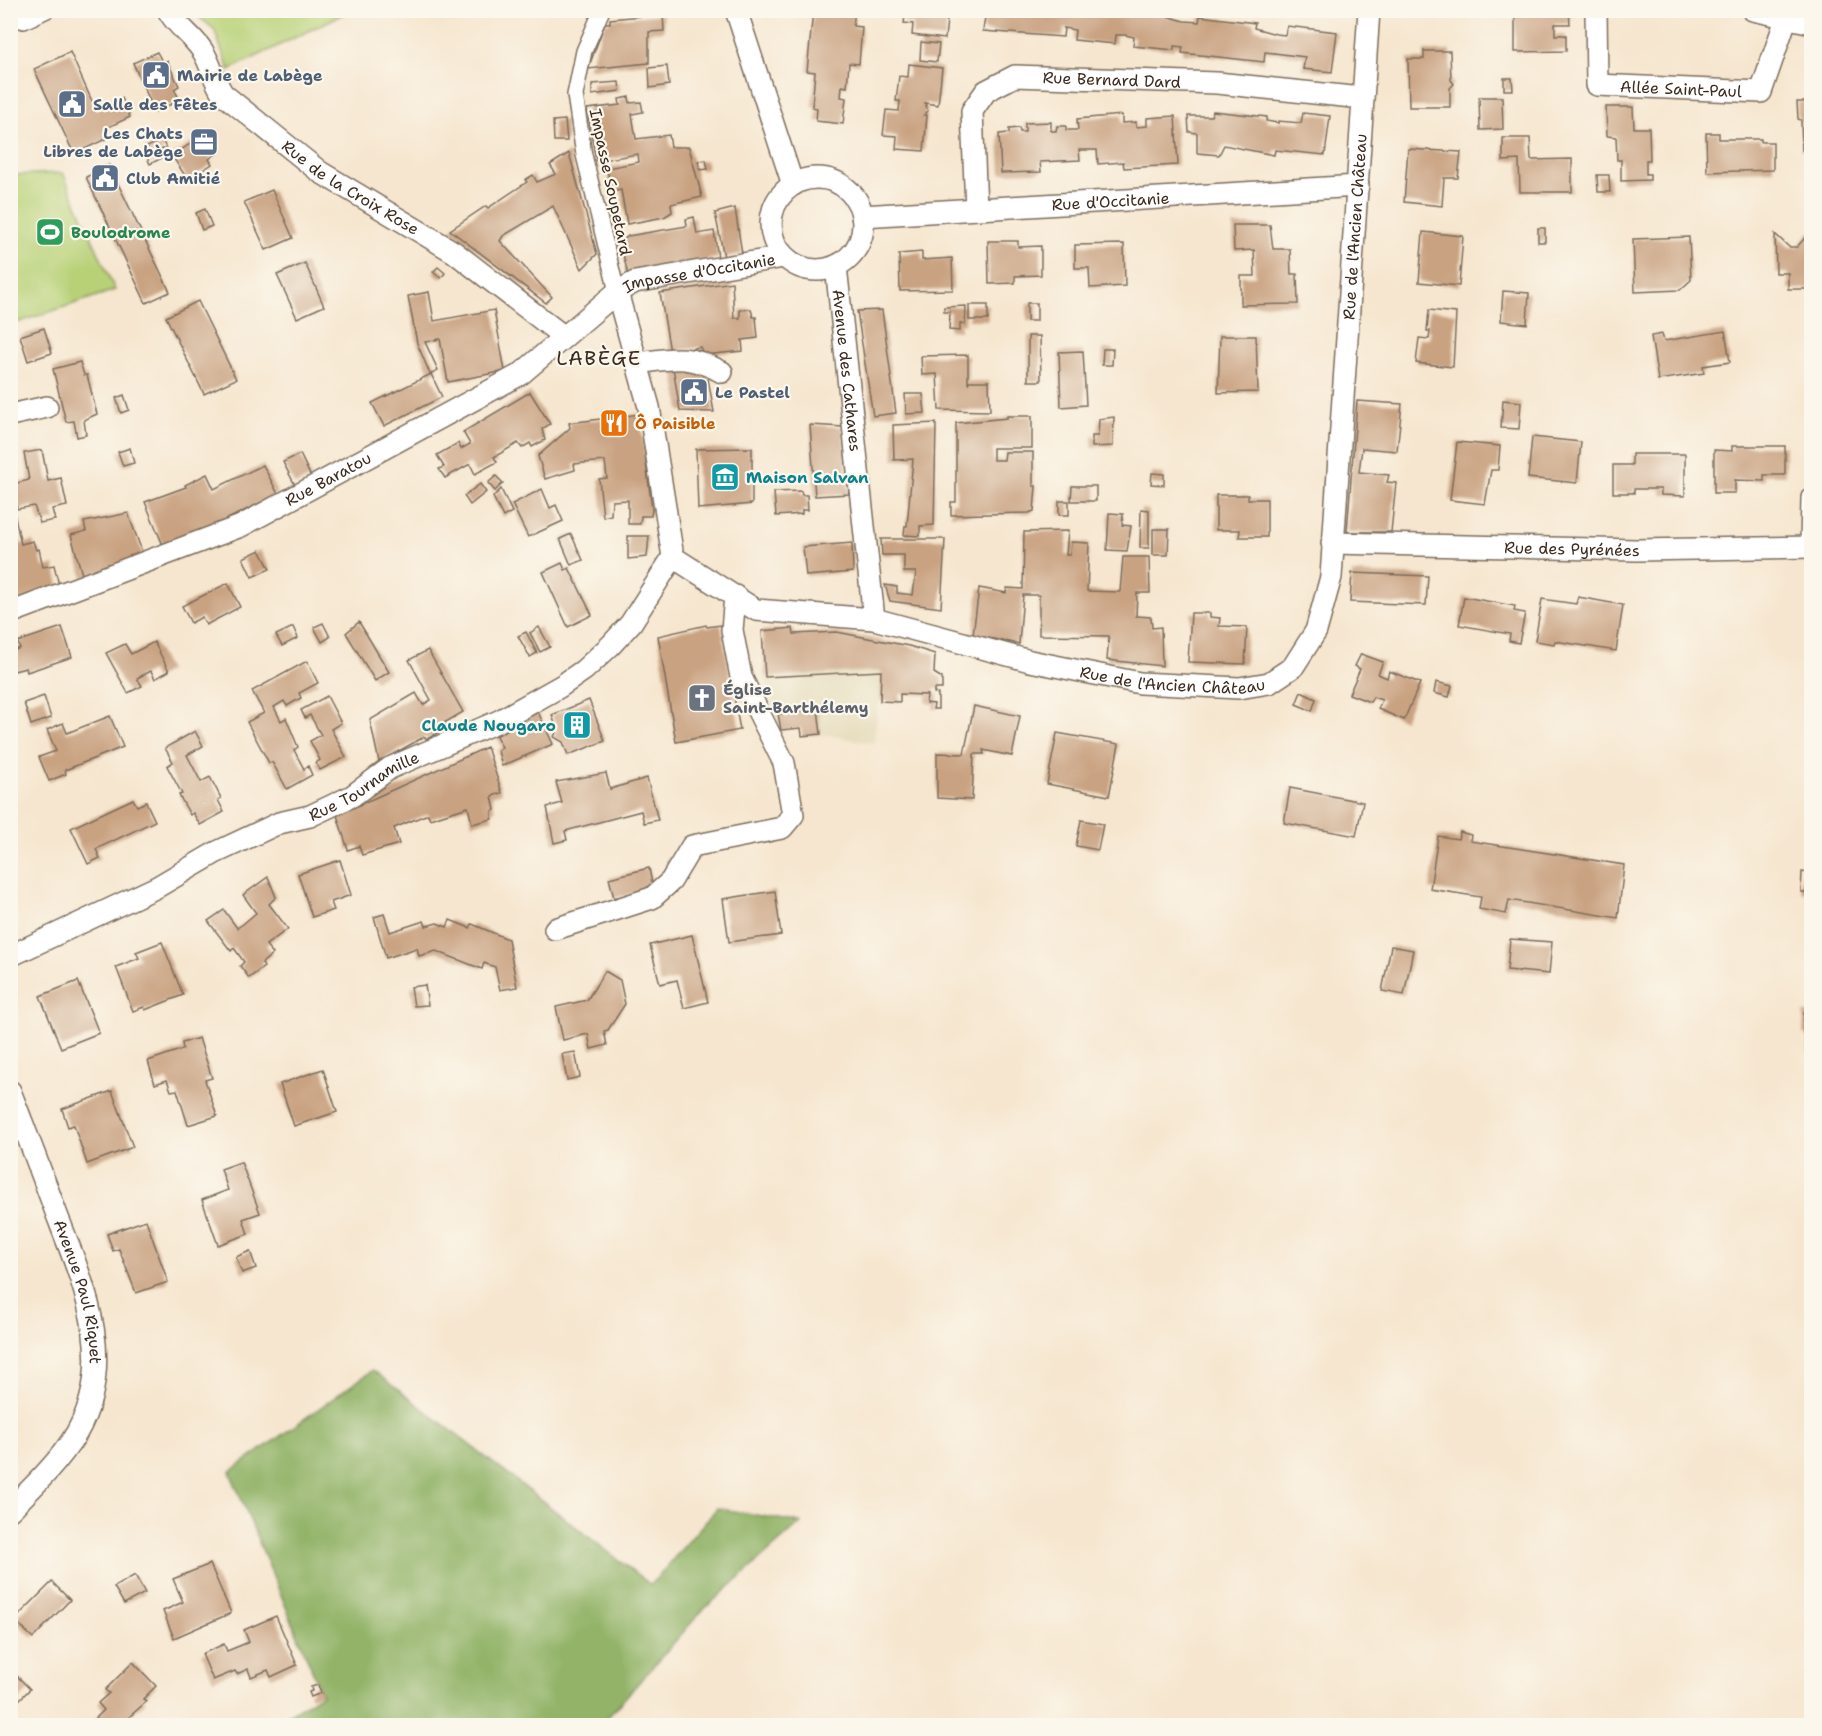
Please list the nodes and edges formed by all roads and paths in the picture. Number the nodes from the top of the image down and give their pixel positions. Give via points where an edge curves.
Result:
1 (47, 10) edge
2 (168, 10) edge
3 (602, 10) edge
4 (735, 10) edge
5 (1369, 10) edge
6 (1596, 10) edge
7 (1753, 10) edge
8 (10, 16) edge
9 (1786, 19) junction
10 (1812, 23) edge
11 (1362, 98) junction
12 (794, 185) junction
13 (1358, 186) junction
14 (976, 209) junction
15 (862, 216) junction
16 (784, 257) junction
17 (836, 266) junction
18 (617, 292) junction
19 (563, 336) junction
20 (639, 363) junction
21 (722, 372) dead end
22 (47, 407) dead end
23 (10, 415) edge
24 (1812, 498) edge
25 (1332, 543) junction
26 (1811, 547) edge
27 (673, 557) junction
28 (735, 596) junction
29 (10, 613) edge
30 (874, 619) junction
31 (555, 929) dead end
32 (10, 956) edge
33 (10, 1091) edge
34 (10, 1510) edge

1 - 8 street via 24,21
2 - 19 street, Rue de la Croix Rose via 205,55 223,94 320,172 454,252
3 - 18 street, Impasse Soupetard via 584,51 575,95 584,155
4 - 12 street
5 - 11 street, Rue de l'Ancien Château
6 - 9 street, Allée Saint-Paul via 1597,85 1761,92
7 - 9 street
9 - 10 street
11 - 13 street, Rue de l'Ancien Château
11 - 14 street, Rue Bernard Dard via 1217,83 1016,76 986,91 972,111
12 - 15 street via 818,179 842,186 858,204
12 - 16 street via 775,205 771,218 771,232
13 - 14 street, Rue d'Occitanie
13 - 25 street, Rue de l'Ancien Château
14 - 15 street, Rue d'Occitanie
15 - 17 street via 857,246
16 - 17 street via 808,270
16 - 18 street, Impasse d'Occitanie via 635,282
17 - 30 street, Avenue des Cathares
18 - 19 street, Rue Baratou
18 - 20 street
19 - 29 street, Rue Baratou via 521,374 232,531
20 - 21 street via 675,358 701,360
20 - 27 street
22 - 23 street
24 - 26 street, Rue des Pyrénées
25 - 26 street, Rue des Pyrénées via 1637,550
25 - 30 street, Rue de l'Ancien Château via 1331,577 1316,632 1293,667 1269,683 1239,688 1140,683 1030,661
27 - 28 street, Rue de l'Ancien Château
27 - 32 street, Rue Tournamille via 631,623 584,670 561,686 499,721 390,768 352,796 310,816 279,823 215,853 157,887
28 - 30 street, Rue de l'Ancien Château via 756,610
28 - 31 street via 732,630 741,677 784,763 793,815 782,828 692,846 671,881 652,898
33 - 34 street, Avenue Paul Riquet via 89,1301 97,1358 94,1386 77,1433

